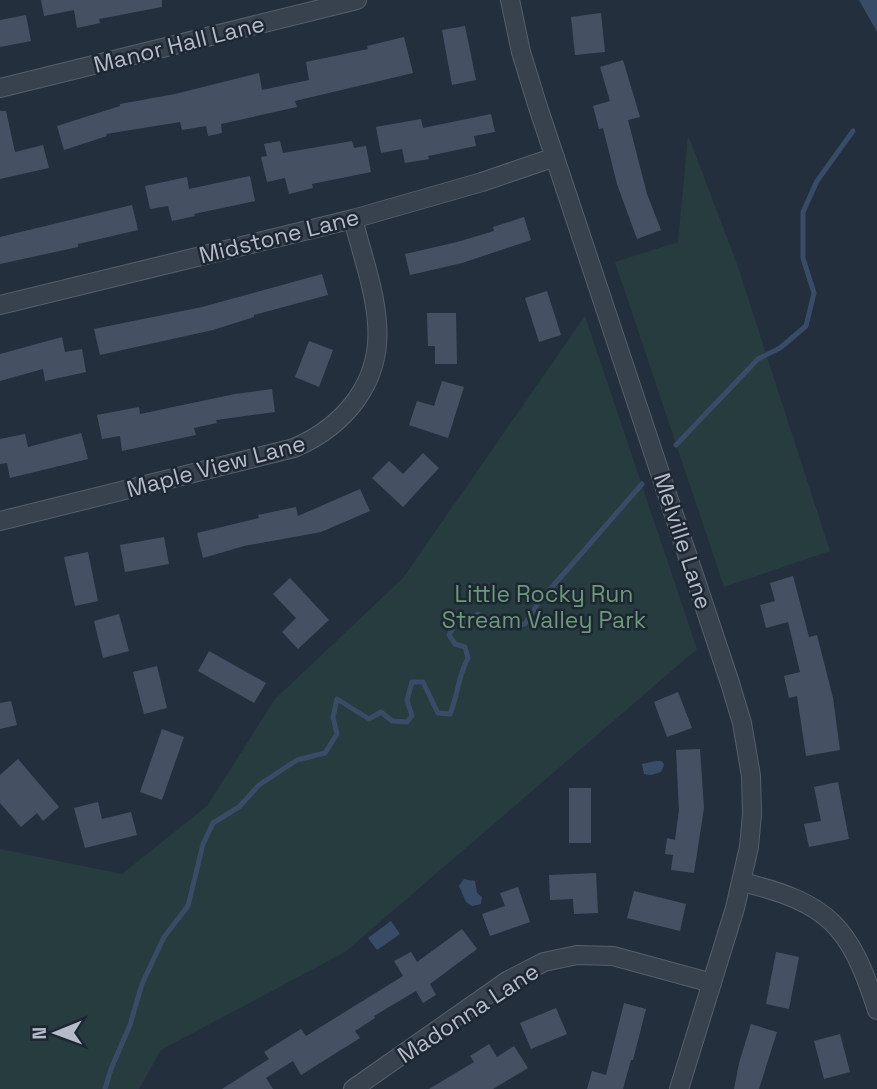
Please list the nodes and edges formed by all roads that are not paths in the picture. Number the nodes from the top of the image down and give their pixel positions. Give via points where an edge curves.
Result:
1 (357, 0) edge
2 (510, 0) edge
3 (0, 88) edge
4 (555, 157) junction
5 (353, 219) junction
6 (0, 305) edge
7 (0, 521) edge
8 (742, 882) junction
9 (712, 983) junction
10 (877, 1010) edge
11 (354, 1089) edge
12 (679, 1089) edge

1 - 3 street, Manor Hall Lane
2 - 4 street, Melville Lane via 528,77
4 - 5 street, Midstone Lane
4 - 8 street, Melville Lane via 742,723 752,814
5 - 6 street, Midstone Lane
5 - 7 street, Maple View Lane via 376,314 377,347 363,391 333,427 294,448
8 - 9 street, Melville Lane
8 - 10 street via 799,899 835,924 859,958
9 - 11 street, Madonna Lane via 613,956 577,955 544,962 507,981
9 - 12 street, Melville Lane

